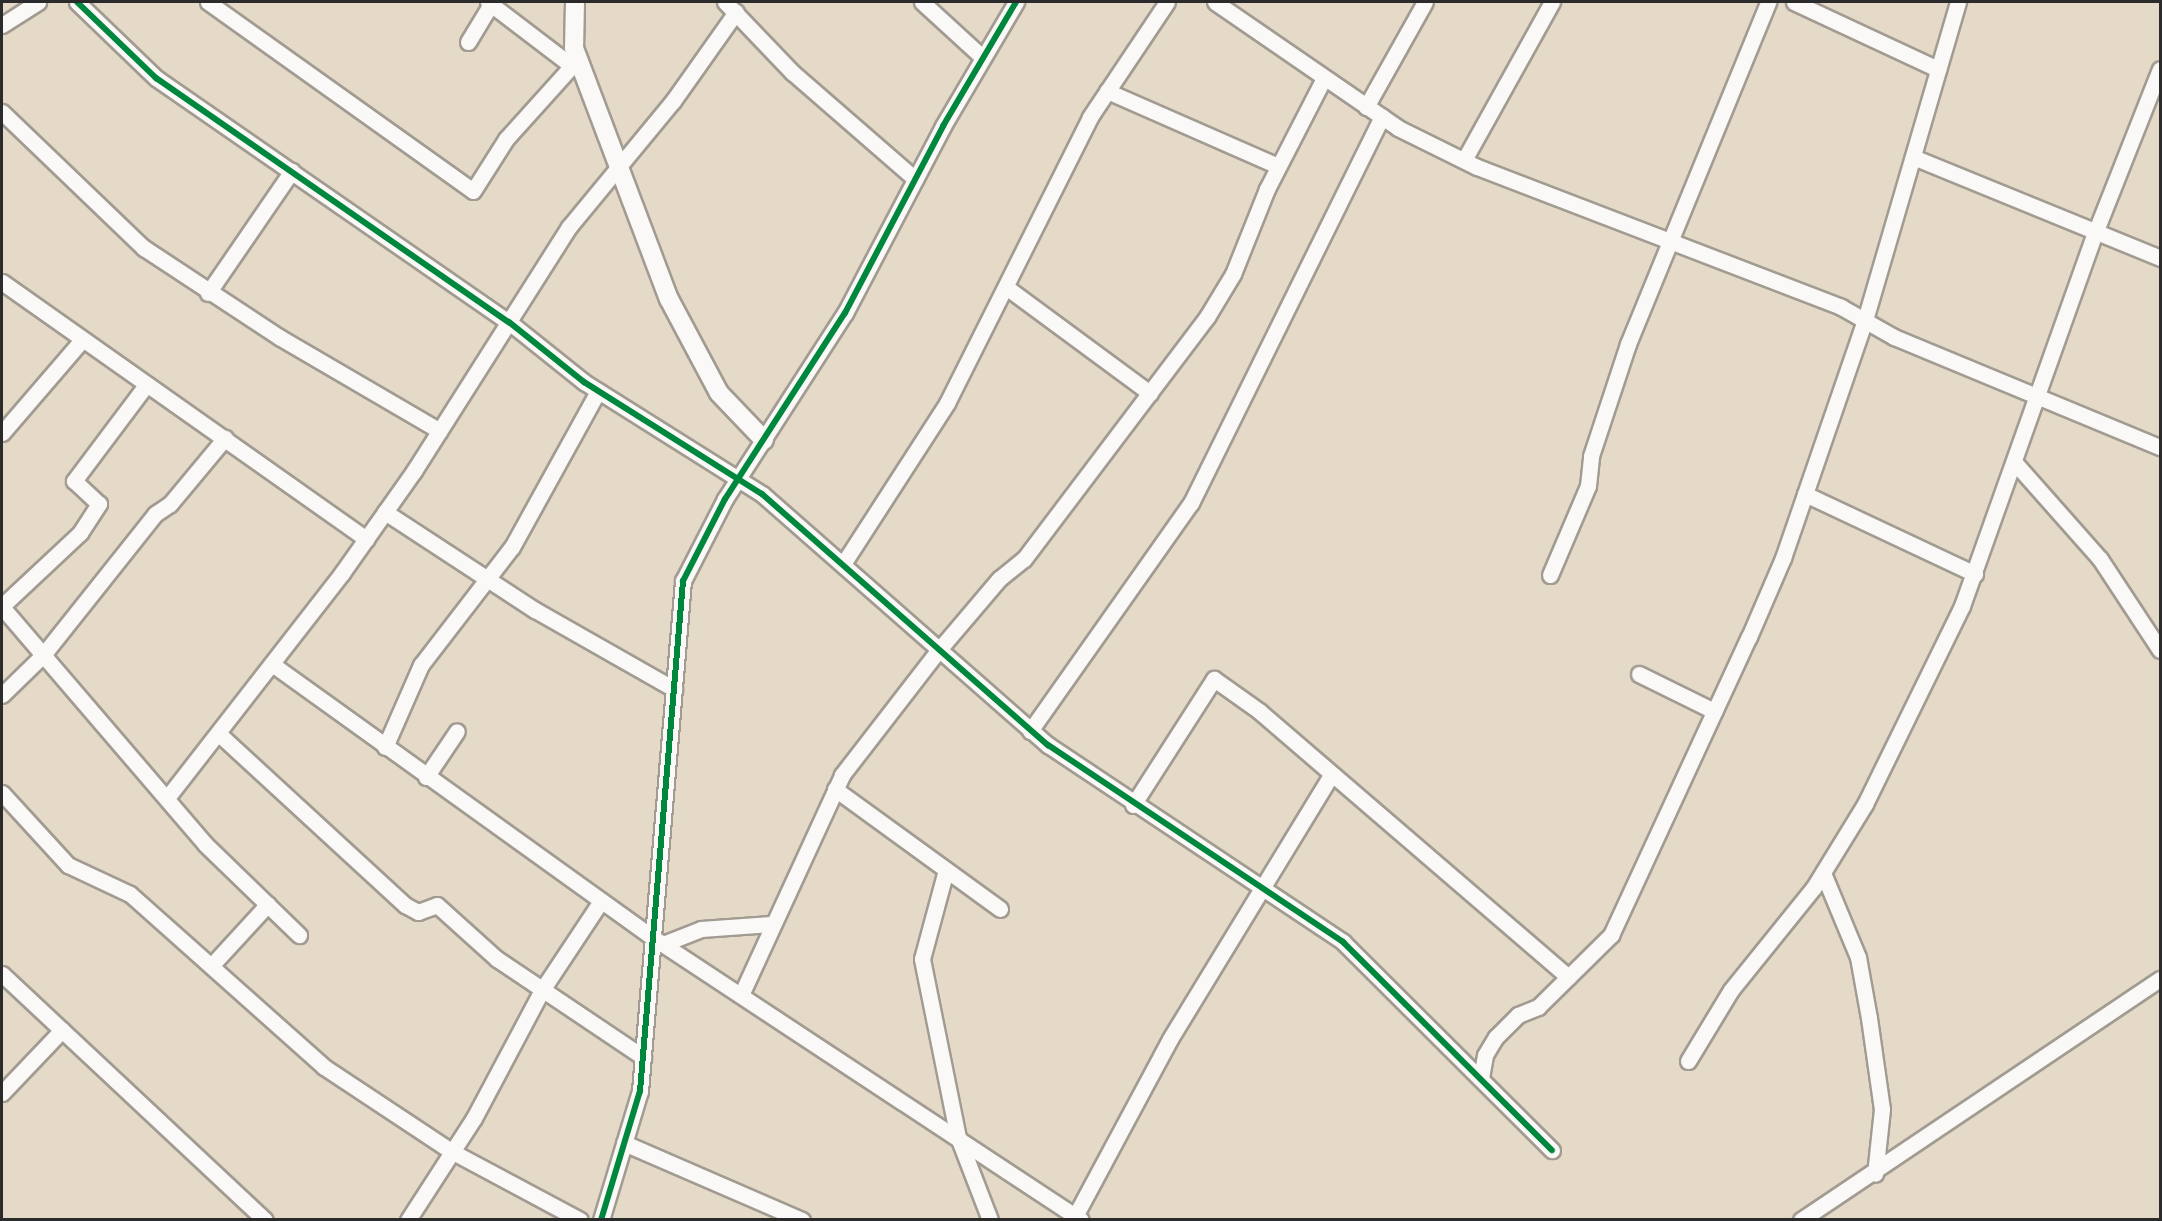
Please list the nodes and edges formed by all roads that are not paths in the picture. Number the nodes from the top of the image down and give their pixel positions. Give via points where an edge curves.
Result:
1 (38, 2) edge
2 (78, 2) edge
3 (208, 2) edge
4 (575, 2) edge
5 (922, 2) edge
6 (1016, 2) edge
7 (1167, 2) edge
8 (1215, 2) edge
9 (1425, 2) edge
10 (1552, 2) edge
11 (1768, 2) edge
12 (1794, 2) edge
13 (1958, 2) edge
14 (489, 3) edge
15 (731, 7) edge
16 (2, 26) edge
17 (468, 42) dead end
18 (982, 57) junction
19 (575, 62) junction
20 (1938, 69) junction
21 (2160, 69) edge
22 (1323, 80) junction
23 (1107, 91) junction
24 (1366, 107) junction
25 (2, 112) edge
26 (1382, 117) junction
27 (1913, 158) junction
28 (1464, 160) junction
29 (615, 164) junction
30 (1278, 166) junction
31 (292, 171) junction
32 (915, 180) junction
33 (2095, 233) junction
34 (1669, 239) junction
35 (2160, 258) edge
36 (2, 282) edge
37 (1006, 288) junction
38 (208, 292) junction
39 (1865, 320) junction
40 (509, 322) junction
41 (81, 341) junction
42 (146, 385) junction
43 (598, 391) junction
44 (1150, 393) junction
45 (2039, 397) junction
46 (440, 430) junction
47 (2, 433) edge
48 (225, 438) junction
49 (764, 440) junction
50 (2160, 447) edge
51 (2016, 464) junction
52 (738, 479) junction
53 (1805, 494) junction
54 (385, 512) junction
55 (366, 539) junction
56 (843, 564) junction
57 (1975, 574) junction
58 (1550, 575) dead end
59 (486, 580) junction
60 (2, 607) edge
61 (2160, 650) edge
62 (937, 652) junction
63 (43, 656) junction
64 (272, 664) junction
65 (1639, 674) dead end
66 (674, 689) junction
67 (2, 694) edge
68 (1714, 711) junction
69 (457, 731) dead end
70 (1030, 731) junction
71 (219, 734) junction
72 (386, 747) junction
73 (1331, 775) junction
74 (426, 777) junction
75 (836, 789) junction
76 (2, 793) edge
77 (166, 798) junction
78 (1134, 805) junction
79 (946, 870) junction
80 (1823, 873) junction
81 (1262, 890) junction
82 (601, 901) junction
83 (268, 904) junction
84 (1000, 909) dead end
85 (771, 924) junction
86 (299, 935) dead end
87 (659, 942) junction
88 (211, 966) junction
89 (2, 974) edge
90 (1568, 977) junction
91 (2160, 979) edge
92 (542, 990) junction
93 (741, 995) junction
94 (62, 1030) junction
95 (643, 1058) junction
96 (1688, 1061) dead end
97 (1481, 1078) junction
98 (2, 1093) edge
99 (958, 1137) junction
100 (624, 1143) junction
101 (1552, 1150) dead end
102 (451, 1151) junction
103 (1875, 1174) junction
104 (1076, 1218) edge
105 (264, 1219) edge
106 (408, 1220) edge
107 (580, 1220) edge
108 (601, 1220) edge
109 (802, 1220) edge
110 (990, 1220) edge
111 (1801, 1220) edge

1 - 16 street
2 - 31 street via 156,78
3 - 19 street via 473,191 506,139
4 - 19 street
5 - 18 street
6 - 18 street
7 - 23 street
8 - 22 street
9 - 24 street
10 - 28 street
11 - 34 street
12 - 20 street
13 - 20 street
14 - 17 street
14 - 19 street
15 - 29 street via 674,101
15 - 32 street via 792,72
18 - 32 street
19 - 29 street
20 - 27 street
21 - 33 street
22 - 24 street
22 - 30 street
23 - 30 street
23 - 37 street
24 - 26 street
25 - 38 street via 144,248
26 - 28 street
26 - 70 street via 1191,503
27 - 33 street
27 - 39 street
28 - 34 street
29 - 40 street
29 - 49 street via 699,361 739,419
30 - 44 street via 1233,274
31 - 38 street
31 - 40 street
32 - 49 street via 846,313
33 - 35 street
33 - 45 street
34 - 39 street
34 - 58 street via 1628,344 1591,456 1588,486
36 - 41 street
37 - 44 street
37 - 56 street via 947,403
38 - 46 street
39 - 45 street
39 - 53 street
40 - 43 street
40 - 46 street
41 - 42 street
41 - 47 street
42 - 48 street
42 - 60 street via 74,481 99,504 80,533
43 - 52 street
43 - 59 street via 539,505
44 - 62 street via 1024,559 999,579
45 - 50 street
45 - 51 street
46 - 54 street
48 - 55 street
48 - 63 street via 170,504 155,513
49 - 52 street
51 - 57 street
51 - 61 street via 2100,560
52 - 56 street
52 - 66 street via 683,581
53 - 57 street
53 - 68 street
54 - 55 street
54 - 59 street
55 - 64 street
56 - 62 street
57 - 80 street via 1865,804
59 - 66 street
59 - 72 street via 421,665
60 - 63 street
62 - 70 street
62 - 75 street
63 - 67 street
63 - 77 street
64 - 71 street
64 - 72 street
65 - 68 street
66 - 87 street
68 - 90 street via 1650,844 1629,903 1611,935
69 - 74 street
70 - 78 street
71 - 77 street
71 - 92 street via 405,905 418,912 437,905 497,959
72 - 74 street
73 - 78 street via 1214,679
73 - 81 street
73 - 90 street
74 - 82 street
75 - 79 street
75 - 85 street
76 - 88 street via 68,865 130,894
77 - 83 street
78 - 81 street
79 - 84 street
79 - 99 street via 922,959
80 - 96 street via 1731,990
80 - 103 street via 1858,957 1869,1018 1882,1109
81 - 97 street via 1343,942
81 - 104 street via 1170,1039
82 - 87 street
82 - 92 street
83 - 86 street
83 - 88 street
85 - 87 street via 701,929
85 - 93 street
87 - 93 street
87 - 95 street
88 - 102 street via 324,1067
89 - 94 street
90 - 97 street via 1496,1037 1485,1055
91 - 103 street
92 - 95 street
92 - 102 street
93 - 99 street
94 - 98 street
94 - 105 street
95 - 100 street
97 - 101 street
99 - 104 street
99 - 110 street
100 - 108 street
100 - 109 street
102 - 106 street
102 - 107 street
103 - 111 street

